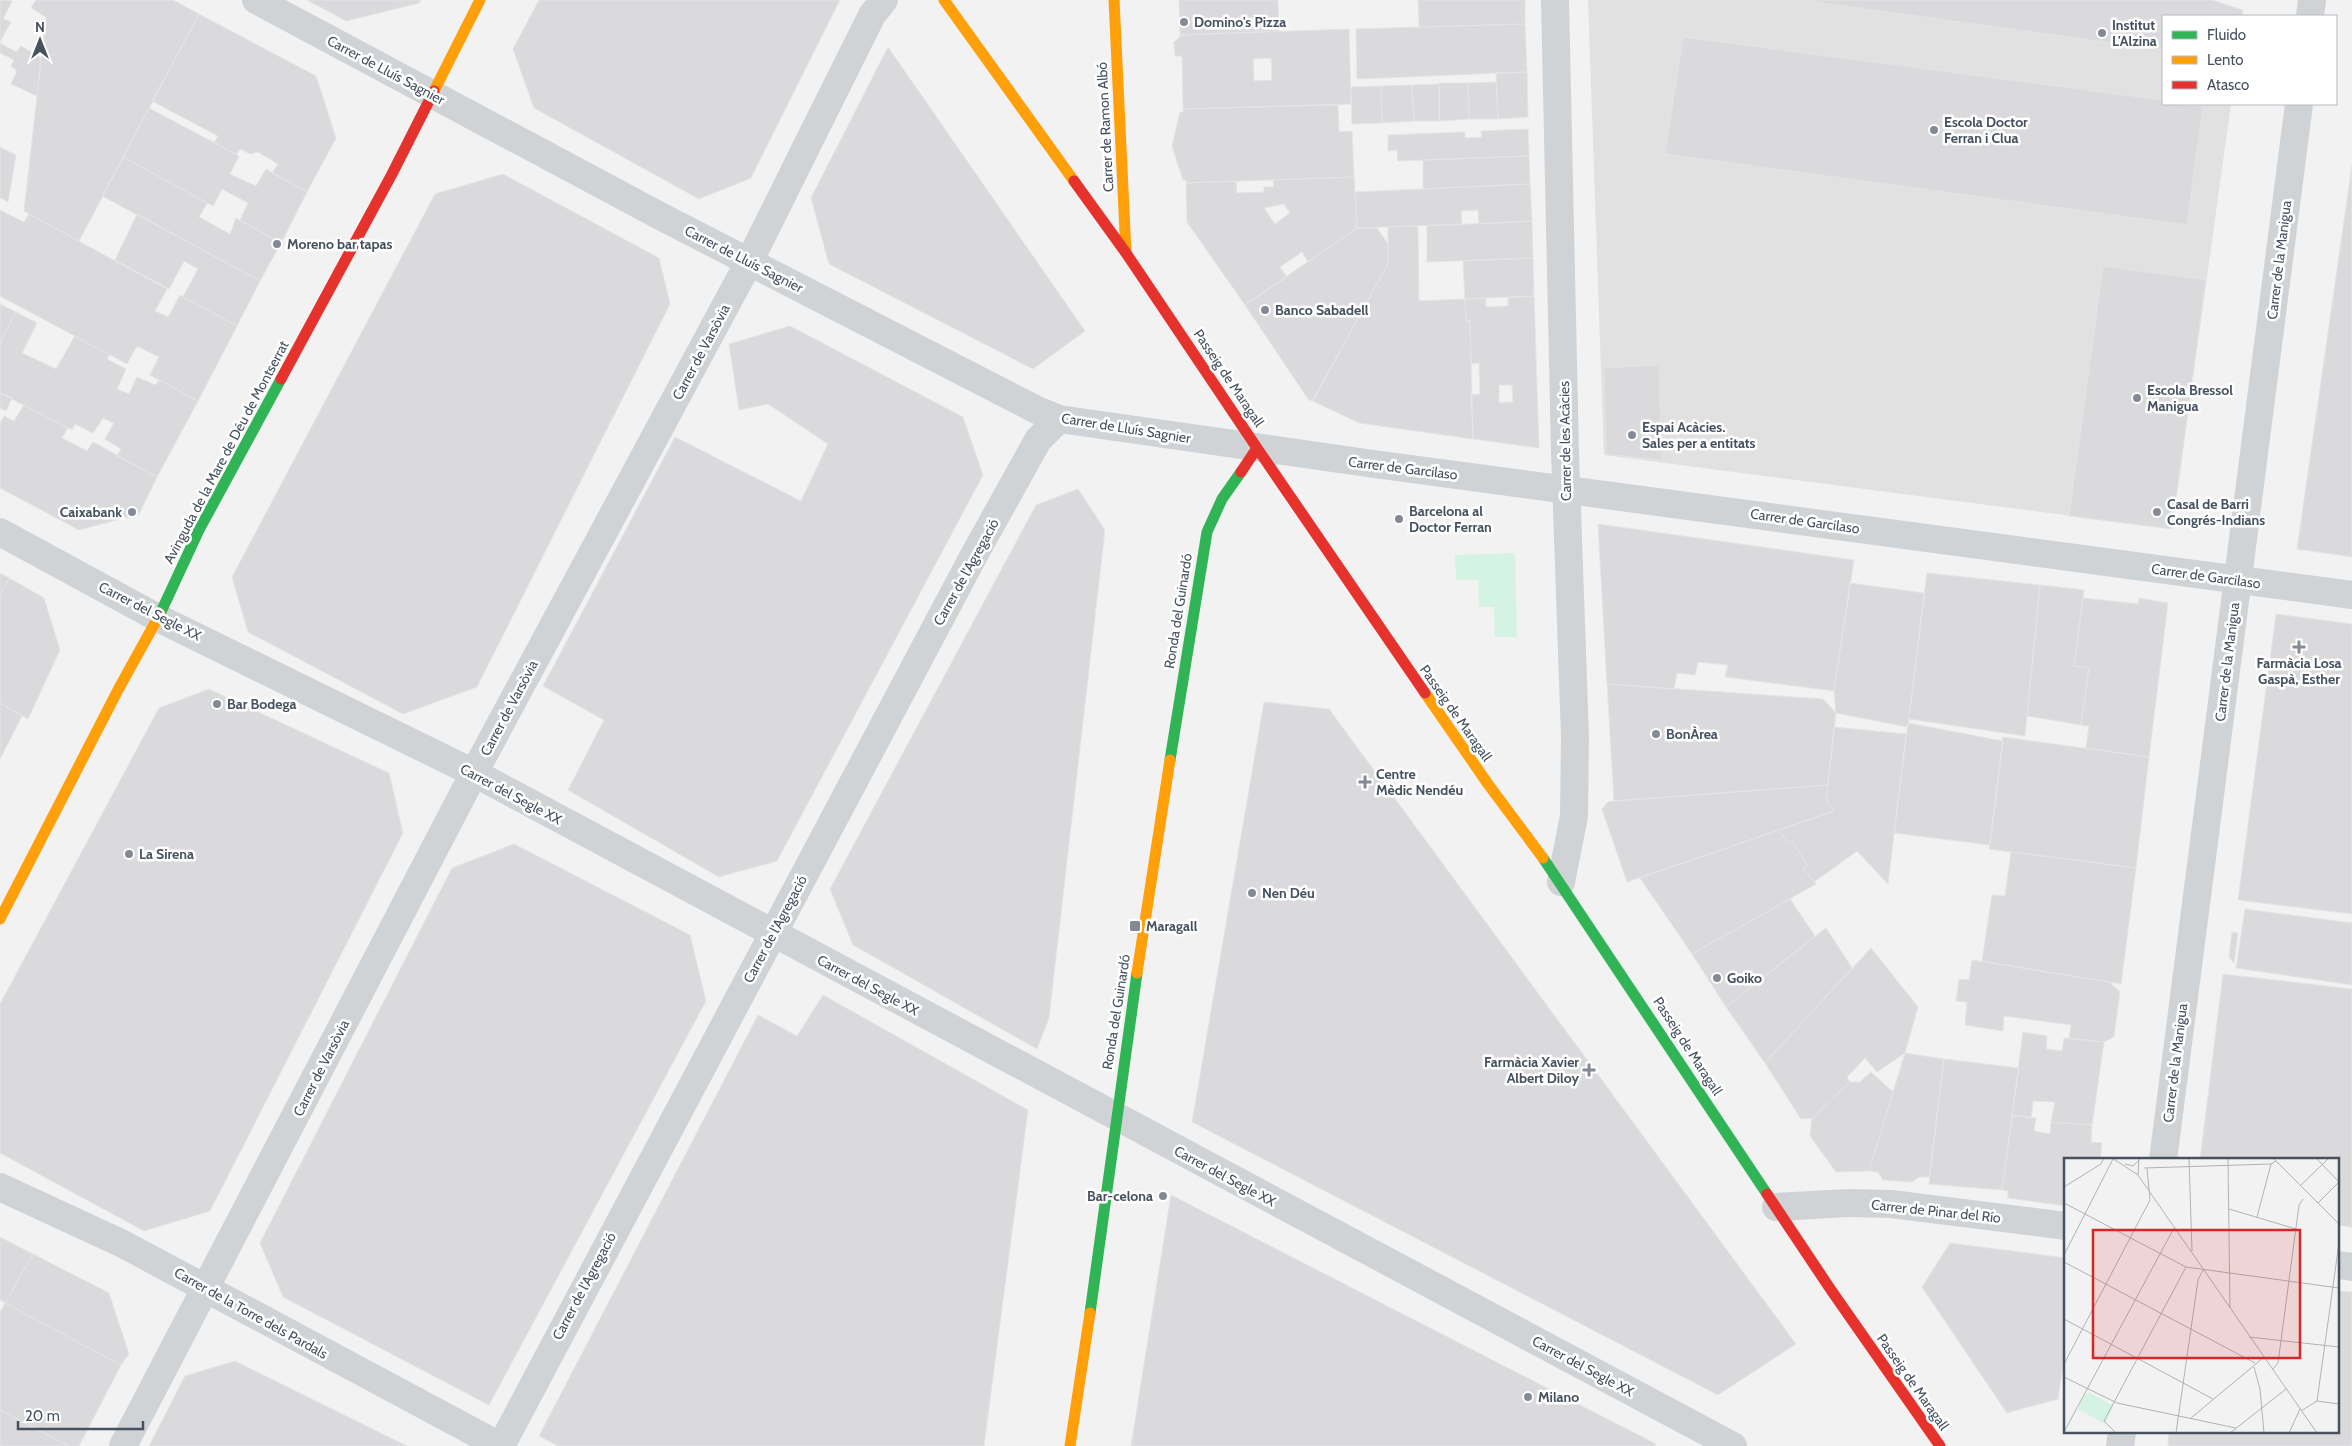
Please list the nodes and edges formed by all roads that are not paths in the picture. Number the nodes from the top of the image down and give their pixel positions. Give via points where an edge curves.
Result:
1 (256, 0) edge
2 (480, 0) edge
3 (884, 0) edge
4 (944, 0) edge
5 (1114, 0) edge
6 (1555, 0) edge
7 (2312, 0) edge
8 (2310, 15) edge
9 (432, 95) junction
10 (2299, 105) edge
11 (1126, 253) junction
12 (749, 262) junction
13 (1059, 419) junction
14 (1257, 448) junction
15 (1567, 489) junction
16 (0, 532) edge
17 (2238, 580) junction
18 (2352, 596) edge
19 (158, 618) junction
20 (474, 773) junction
21 (1561, 882) junction
22 (0, 919) edge
23 (773, 934) junction
24 (1116, 1118) junction
25 (2163, 1158) edge
26 (0, 1187) edge
27 (1776, 1207) junction
28 (2064, 1226) edge
29 (205, 1288) junction
30 (123, 1446) edge
31 (500, 1446) edge
32 (1070, 1446) edge
33 (1733, 1446) edge
34 (1940, 1446) edge

1 - 9 street, Carrer de Lluís Sagnier
2 - 9 main road, Avinguda de la Mare de Déu de Montserrat
3 - 12 street, Carrer de Varsòvia via 868,22
4 - 11 main road, Passeig de Maragall
5 - 11 main road, Carrer de Ramon Albó
6 - 15 street, Carrer de les Acàcies
7 - 8 street
9 - 12 street, Carrer de Lluís Sagnier
9 - 19 main road, Avinguda de la Mare de Déu de Montserrat via 199,530
10 - 17 street, Carrer de la Manigua
11 - 14 main road, Passeig de Maragall
12 - 13 street, Carrer de Lluís Sagnier
12 - 20 street, Carrer de Varsòvia
13 - 14 street, Carrer de Lluís Sagnier
13 - 23 street, Carrer de l'Agregació via 1038,440 973,557
14 - 15 street, Carrer de Garcilaso
14 - 21 main road, Passeig de Maragall via 1482,776
14 - 24 main road, Ronda del Guinardó via 1222,499 1207,532
15 - 17 street, Carrer de Garcilaso
15 - 21 street, Carrer de les Acàcies via 1574,816
16 - 19 street, Carrer del Segle XX
17 - 18 street, Carrer de Garcilaso
17 - 25 street, Carrer de la Manigua
19 - 20 street, Carrer del Segle XX
19 - 22 main road, Avinguda de la Mare de Déu de Montserrat
20 - 23 street, Carrer del Segle XX
20 - 29 street, Carrer de Varsòvia
21 - 27 main road, Passeig de Maragall
23 - 24 street, Carrer del Segle XX
23 - 31 street, Carrer de l'Agregació
24 - 32 main road, Ronda del Guinardó
24 - 33 street, Carrer del Segle XX
26 - 29 street, Carrer de la Torre dels Pardals via 123,1244
27 - 28 street, Carrer de Pinar del Río via 1891,1204
27 - 34 main road, Passeig de Maragall
29 - 30 street, Carrer de Varsòvia
29 - 31 street, Carrer de la Torre dels Pardals

